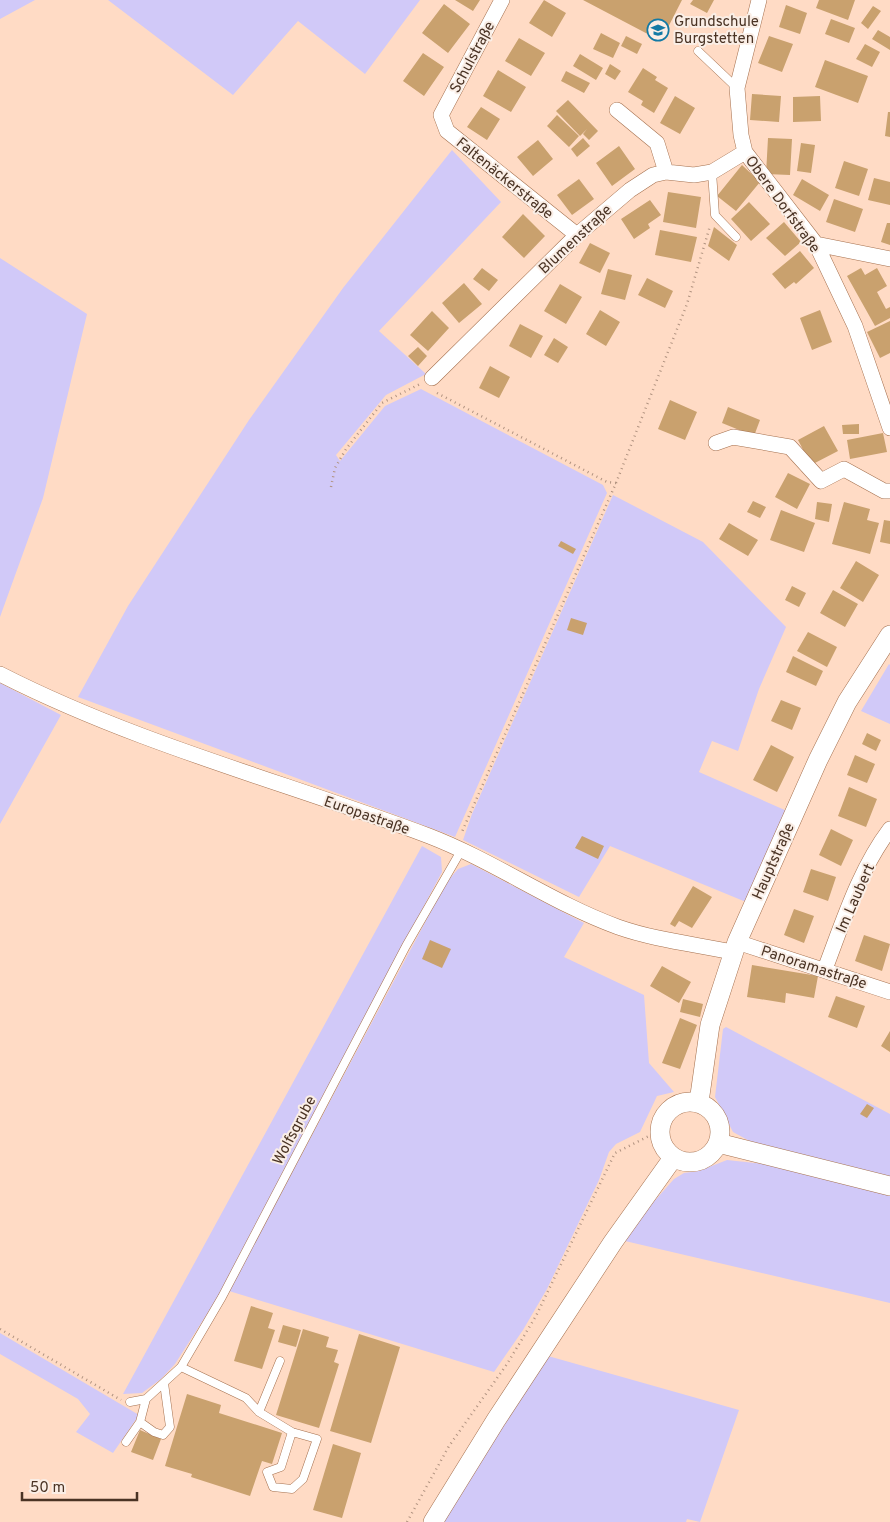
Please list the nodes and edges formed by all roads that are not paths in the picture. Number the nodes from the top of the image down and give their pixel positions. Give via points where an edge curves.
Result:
1 (502, 0) edge
2 (759, 0) edge
3 (698, 51) dead end
4 (737, 88) junction
5 (617, 110) dead end
6 (441, 115) joint
7 (745, 152) junction
8 (666, 172) junction
9 (712, 172) junction
10 (577, 235) junction
11 (736, 237) dead end
12 (816, 244) junction
13 (890, 259) edge
14 (432, 378) road end
15 (890, 428) edge
16 (716, 443) dead end
17 (890, 491) edge
18 (890, 635) edge
19 (0, 674) edge
20 (890, 829) edge
21 (459, 848) junction
22 (735, 948) junction
23 (825, 969) junction
24 (890, 992) edge
25 (698, 1102) junction
26 (718, 1143) junction
27 (673, 1158) junction
28 (890, 1186) edge
29 (280, 1361) dead end
30 (181, 1367) junction
31 (164, 1383) junction
32 (146, 1399) junction
33 (130, 1402) road end
34 (259, 1412) junction
35 (140, 1422) junction
36 (292, 1432) junction
37 (126, 1442) dead end
38 (433, 1522) edge

1 - 6 street, Schulstraße
2 - 4 street, Obere Dorfstraße
3 - 4 lane
4 - 7 street, Obere Dorfstraße
5 - 8 street via 657,144
6 - 10 street, Faltenäckerstraße via 447,131
7 - 9 street, Blumenstraße
7 - 12 street, Obere Dorfstraße
8 - 9 street, Blumenstraße via 694,175
8 - 10 street, Blumenstraße via 653,175 630,190
9 - 11 lane via 715,216
10 - 14 street, Blumenstraße
12 - 13 street
12 - 15 street, Obere Dorfstraße via 855,326
16 - 17 street via 733,437 790,447 821,481 844,469 884,491
18 - 22 street, Hauptstraße via 847,702 818,760
19 - 21 street, Europastraße via 128,732
20 - 23 street, Im Laubert via 860,881
21 - 22 street, Europastraße via 618,927 648,936
21 - 30 lane, Wolfsgrube via 222,1297
22 - 23 street, Panoramastraße
22 - 25 street, Hauptstraße via 710,1025
23 - 24 street, Panoramastraße
25 - 26 street via 710,1108 717,1118
25 - 27 street via 685,1101 672,1107 663,1117 660,1141
26 - 27 street via 699,1161
26 - 28 street
27 - 38 street via 613,1242
29 - 34 lane
30 - 31 lane, Wolfsgrube
30 - 34 lane via 246,1398
31 - 32 lane, Wolfsgrube
31 - 35 lane via 170,1427 163,1435
32 - 33 lane
32 - 35 lane
34 - 36 lane
35 - 37 lane
36 - 36 lane via 281,1467 266,1472 274,1487 292,1489 303,1480 317,1439

